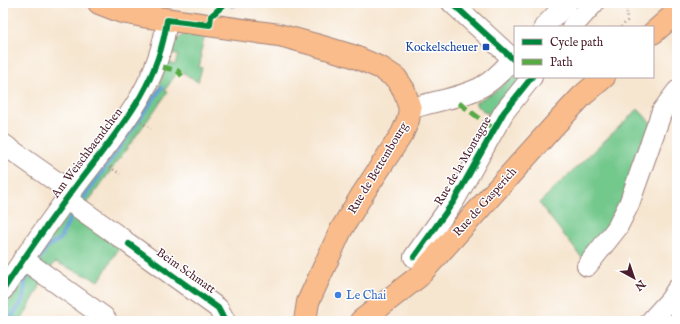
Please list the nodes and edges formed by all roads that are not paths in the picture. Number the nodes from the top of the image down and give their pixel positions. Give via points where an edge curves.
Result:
1 (99, 3) edge
2 (452, 3) edge
3 (594, 3) edge
4 (677, 12) edge
5 (167, 20) junction
6 (562, 20) edge
7 (654, 32) edge
8 (514, 58) edge
9 (531, 78) edge
10 (603, 78) edge
11 (677, 91) edge
12 (410, 109) junction
13 (3, 144) edge
14 (73, 202) junction
15 (414, 257) dead end
16 (26, 262) junction
17 (587, 266) dead end
18 (3, 290) edge
19 (675, 299) edge
20 (107, 321) edge
21 (225, 321) edge
22 (305, 321) edge
23 (361, 321) edge
24 (651, 321) edge

1 - 5 main road, Rue de Bettembourg via 122,12
2 - 8 street
3 - 6 street
4 - 7 main road
5 - 12 main road, Rue de Bettembourg via 279,35 353,56 381,68 396,78 404,90
5 - 14 street, Am Weischbaendchen via 156,66 145,90
8 - 12 street via 483,87
9 - 15 street, Rue de la Montagne via 504,112 454,201
10 - 23 main road, Rue de Gasperich via 552,128 418,277
11 - 17 street via 662,111 629,204 617,228
12 - 22 main road, Rue de Bettembourg via 402,134 341,230 308,302
13 - 14 street, Beim Schmatt
14 - 16 street, Am Weischbaendchen
14 - 21 street, Beim Schmatt via 218,308
16 - 18 street, Am Weischbaendchen
16 - 20 street
19 - 24 street

